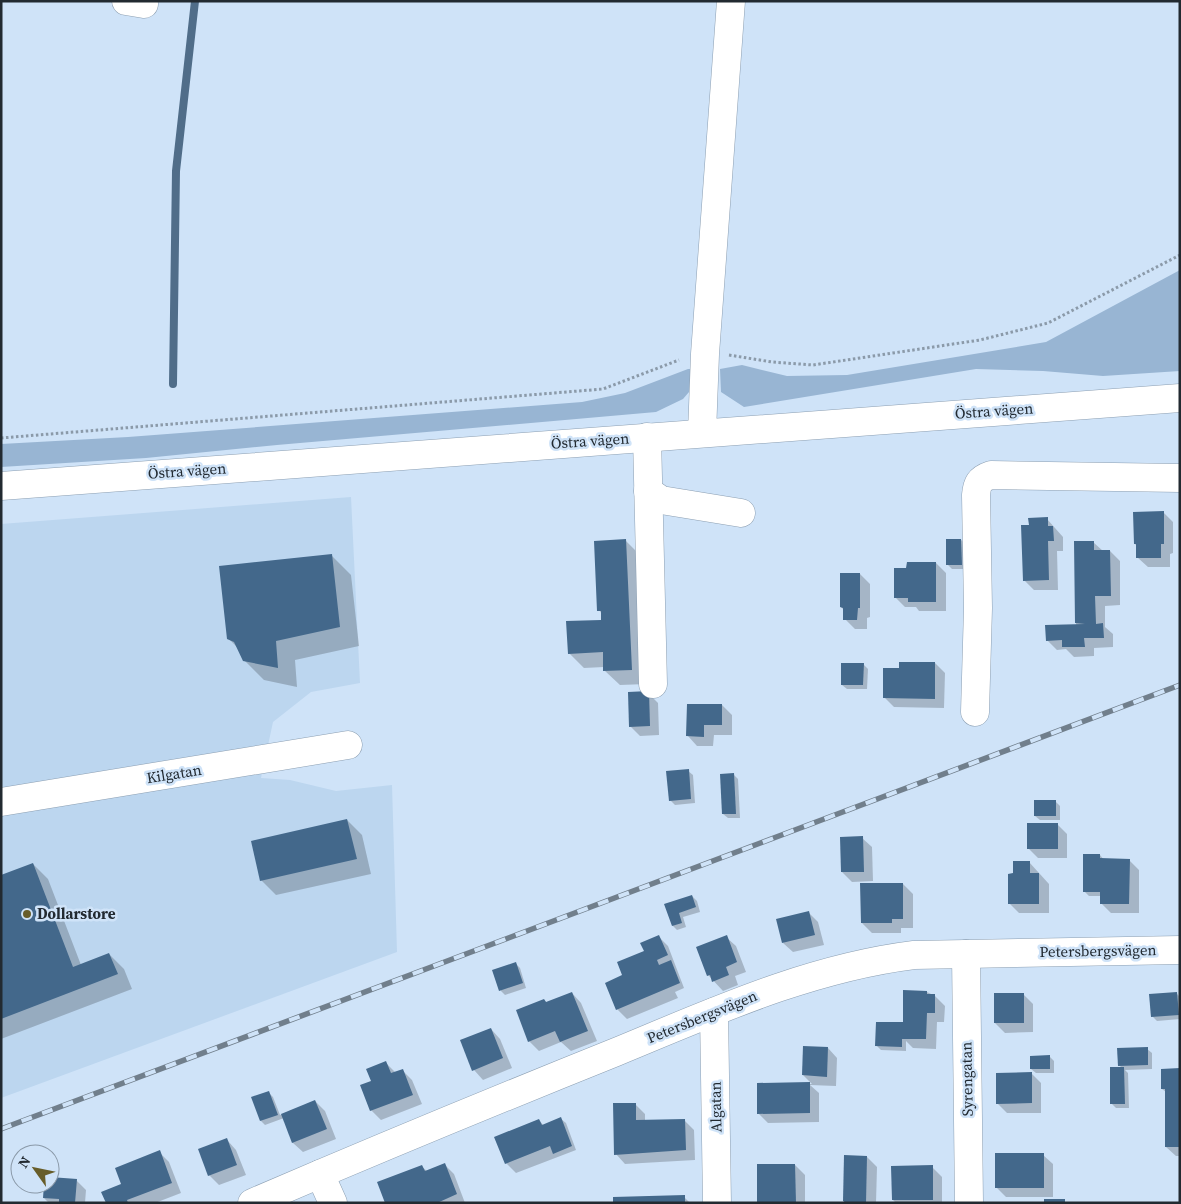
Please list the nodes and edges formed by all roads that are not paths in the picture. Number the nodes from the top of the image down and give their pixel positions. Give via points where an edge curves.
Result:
1 (731, 1) edge
2 (1180, 398) edge
3 (702, 433) junction
4 (647, 437) junction
5 (1180, 478) edge
6 (1, 486) edge
7 (648, 491) junction
8 (740, 513) dead end
9 (653, 684) dead end
10 (975, 712) dead end
11 (348, 745) dead end
12 (1, 802) edge
13 (1180, 950) edge
14 (966, 954) junction
15 (714, 1012) junction
16 (320, 1174) junction
17 (252, 1203) edge
18 (333, 1203) edge
19 (717, 1203) edge
20 (968, 1203) edge

1 - 3 street
2 - 3 street, Östra vägen
3 - 4 street, Östra vägen
4 - 6 street, Östra vägen
4 - 7 street
5 - 10 street via 982,478 976,495 978,608
7 - 8 street via 662,500
7 - 9 street
11 - 12 street, Kilgatan
13 - 14 street, Petersbergsvägen
14 - 15 street, Petersbergsvägen via 874,960 822,973
14 - 20 street, Syrengatan
15 - 16 street, Petersbergsvägen
15 - 19 street, Algatan
16 - 17 street, Petersbergsvägen
16 - 18 street

